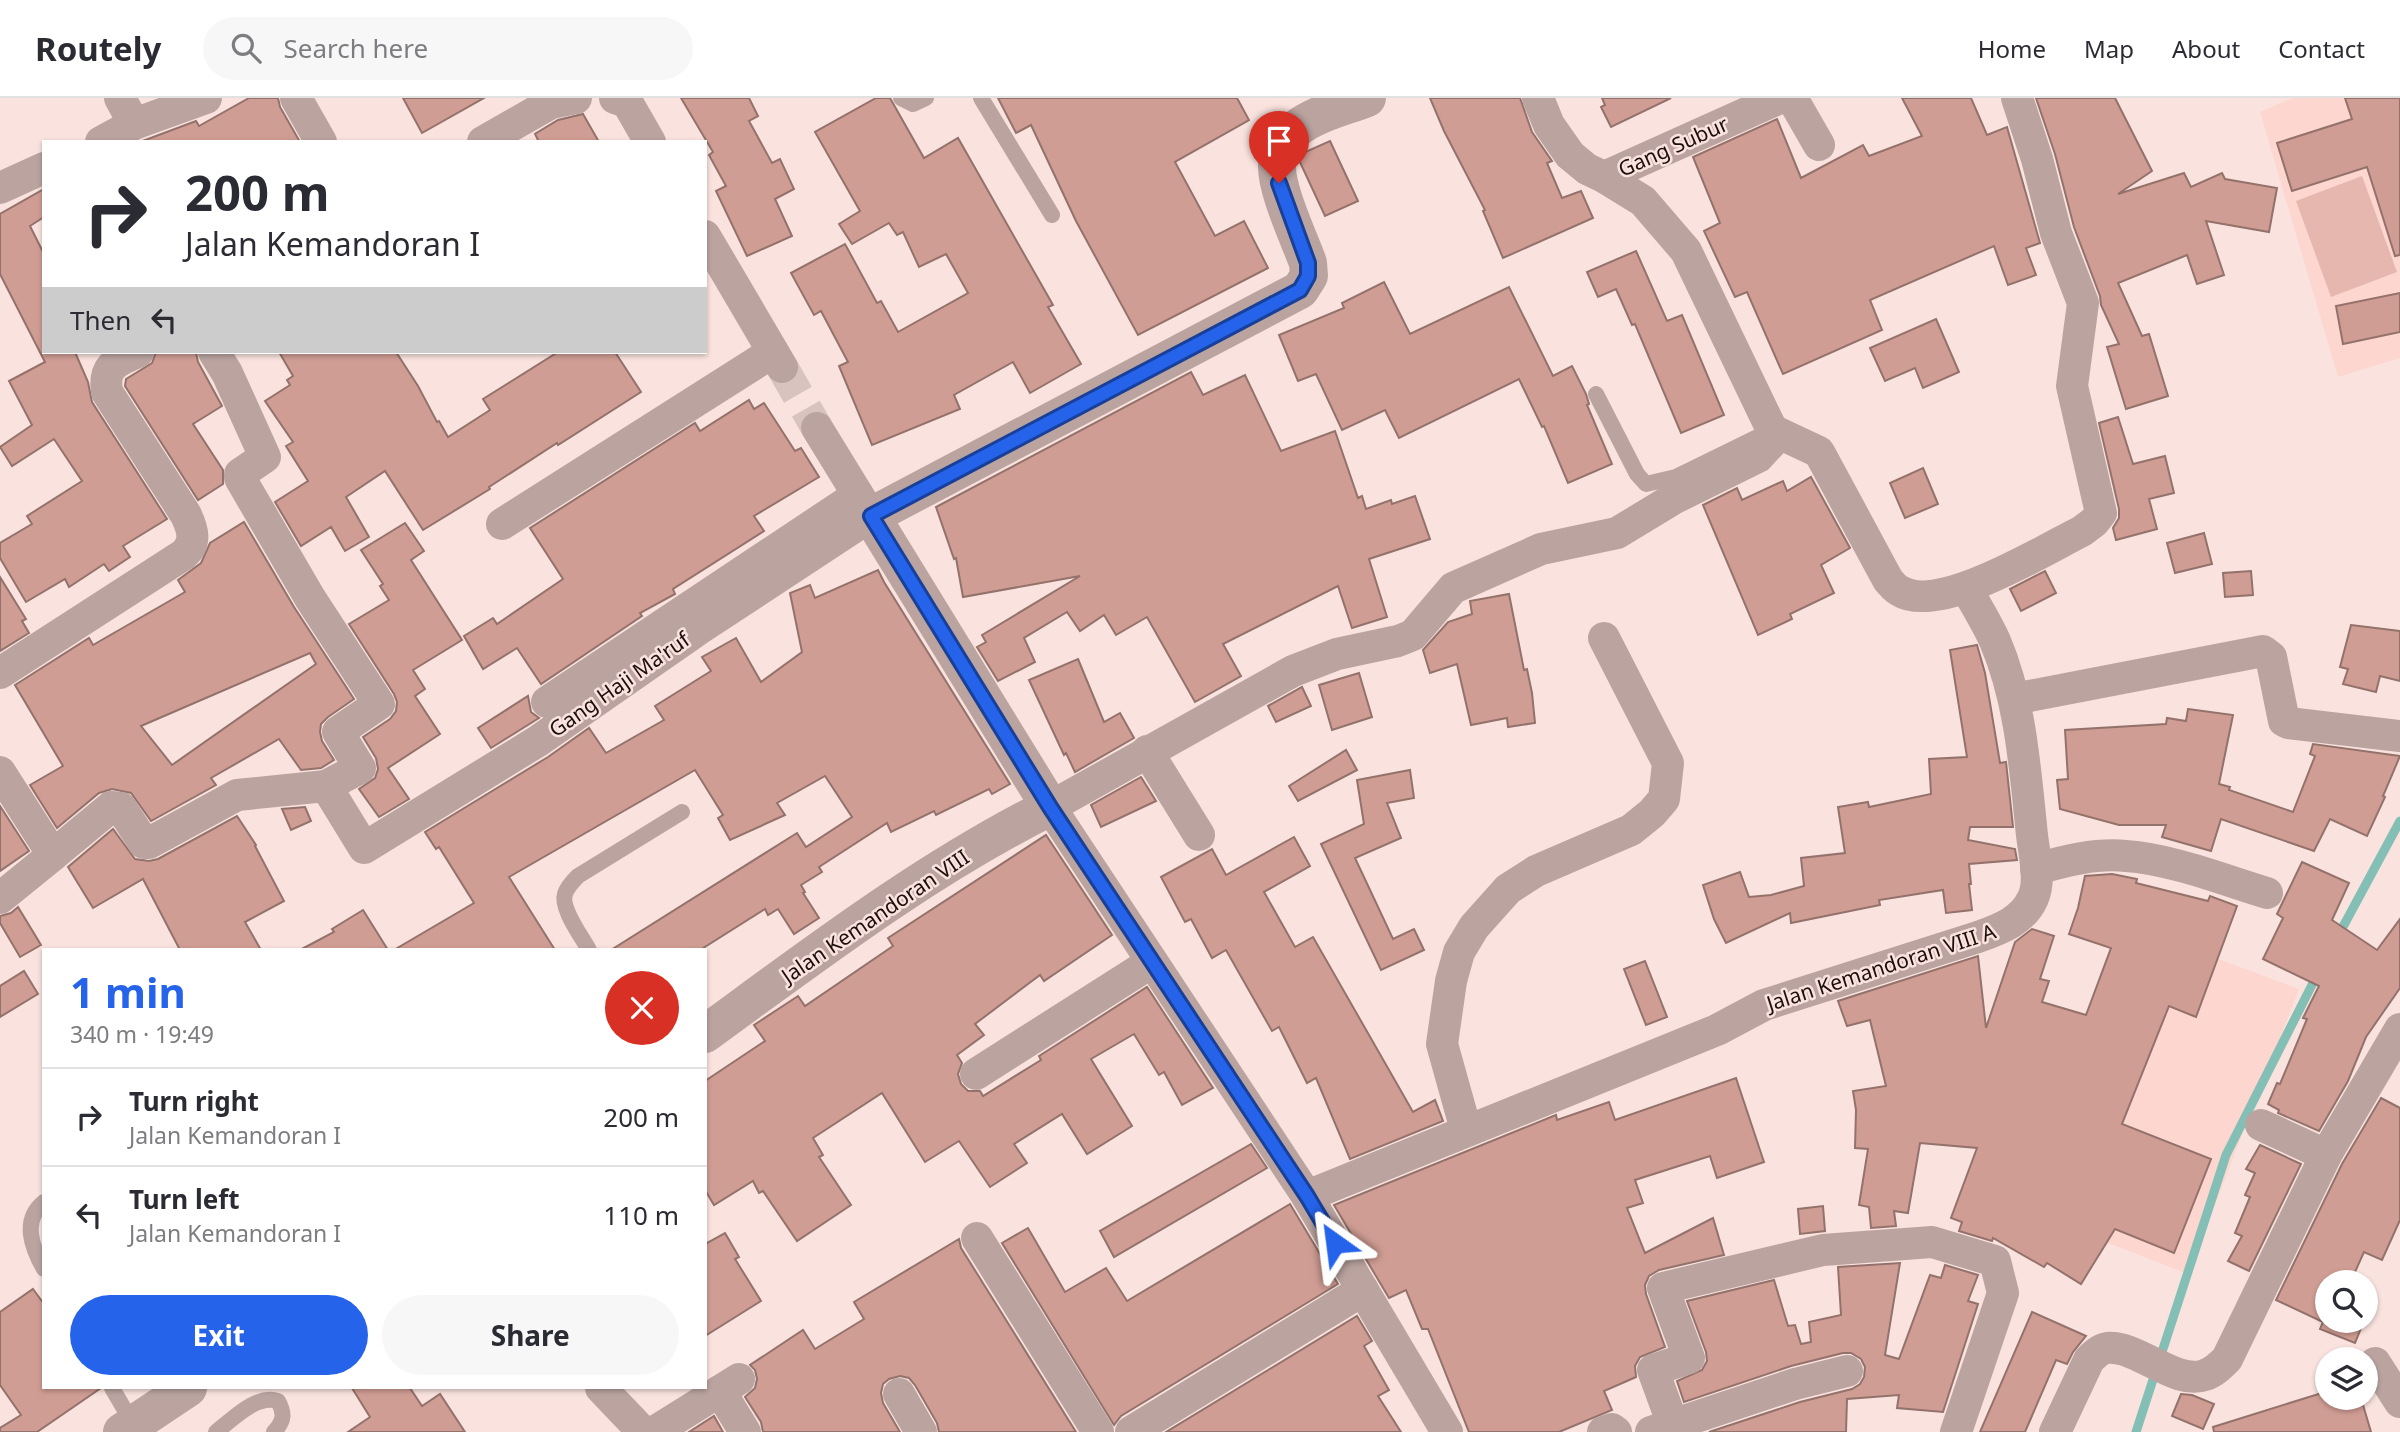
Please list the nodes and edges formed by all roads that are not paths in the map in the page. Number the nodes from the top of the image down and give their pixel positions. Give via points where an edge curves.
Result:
1 (206, 98) edge
2 (296, 98) edge
3 (576, 98) edge
4 (901, 98) edge
5 (926, 98) edge
6 (981, 98) edge
7 (1367, 98) edge
8 (1538, 98) edge
9 (1780, 98) edge
10 (1792, 98) edge
11 (2017, 98) edge
12 (626, 99) edge
13 (127, 111) edge
14 (103, 140) edge
15 (320, 140) edge
16 (486, 140) edge
17 (649, 140) edge
18 (1819, 145) dead end
19 (42, 169) edge
20 (1604, 177) junction
21 (0, 188) edge
22 (1052, 215) dead end
23 (707, 239) edge
24 (134, 354) edge
25 (215, 354) edge
26 (1596, 394) dead end
27 (817, 428) tunnel mouth
28 (1772, 430) junction
29 (864, 505) junction
30 (502, 524) dead end
31 (1967, 589) junction
32 (1604, 638) dead end
33 (0, 673) edge
34 (2014, 699) junction
35 (547, 702) dead end
36 (2400, 737) edge
37 (1147, 751) junction
38 (0, 772) edge
39 (326, 786) junction
40 (1050, 807) junction
41 (682, 812) dead end
42 (1199, 835) dead end
43 (53, 855) junction
44 (2036, 869) junction
45 (2267, 893) dead end
46 (0, 898) edge
47 (588, 948) edge
48 (1152, 962) junction
49 (2400, 1029) edge
50 (707, 1033) edge
51 (976, 1074) dead end
52 (2261, 1125) dead end
53 (1466, 1130) junction
54 (2326, 1155) junction
55 (1307, 1196) junction
56 (42, 1204) edge
57 (977, 1238) dead end
58 (42, 1264) edge
59 (1363, 1290) junction
60 (2378, 1368) edge
61 (1847, 1371) dead end
62 (113, 1389) edge
63 (187, 1389) edge
64 (602, 1389) edge
65 (899, 1394) dead end
66 (2400, 1402) edge
67 (141, 1425) edge
68 (1662, 1428) edge
69 (216, 1432) edge
70 (274, 1432) edge
71 (643, 1432) edge
72 (653, 1432) edge
73 (745, 1432) edge
74 (921, 1432) edge
75 (1098, 1432) edge
76 (1131, 1432) edge
77 (1447, 1432) edge
78 (1603, 1432) edge
79 (1616, 1432) edge
80 (1956, 1432) edge
81 (2055, 1432) edge

1 - 13 street
2 - 15 street
3 - 16 street via 551,103
4 - 5 lane via 914,104
6 - 22 lane
7 - 29 street via 1317,117 1283,141 1277,164 1279,183 1308,263 1308,276 1300,290
8 - 20 street via 1549,125 1570,155
9 - 20 street, Gang Subur
10 - 18 street
11 - 31 street via 2056,233 2082,303 2072,386 2101,513 2082,531
12 - 17 street
13 - 14 street
19 - 21 street
20 - 28 street via 1643,201 1686,251
23 - 30 street via 778,360
24 - 33 street via 108,368 107,392 186,515 193,537 188,551
25 - 39 street via 265,457 240,478 379,704 338,732 360,768
26 - 28 lane via 1646,484 1675,477
27 - 29 street
28 - 31 street via 1819,452 1888,580 1900,592 1923,597
28 - 37 street, Jalan Kemandoran VIII via 1771,443 1758,457 1672,499 1616,533 1541,549 1452,588 1413,635 1337,654 1293,671
29 - 35 street
29 - 39 street, Gang Haji Ma'ruf via 696,631 538,741 364,848
29 - 40 street
31 - 34 street, Jalan Kemandoran VIII A via 1995,641
32 - 53 street via 1668,762 1664,799 1631,830 1536,871 1508,889 1474,927 1459,952 1442,1044
34 - 36 street via 2263,651 2271,657 2284,721
34 - 44 street, Jalan Kemandoran VIII A
37 - 40 street, Jalan Kemandoran VIII
37 - 42 street
38 - 43 street
39 - 43 street via 237,795 149,843 144,843 121,808 111,807
40 - 48 street
40 - 50 street, Jalan Kemandoran VIII via 1011,826 856,924
41 - 47 lane via 569,885 564,904
43 - 46 street
44 - 45 street via 2069,860 2126,856
44 - 53 street, Jalan Kemandoran VIII A via 2035,895 2028,909 2003,928 1764,1005 1717,1030
48 - 51 street
48 - 55 street
49 - 54 street
52 - 54 street
53 - 55 street, Jalan Kemandoran VIII A
54 - 81 street via 2227,1359 2203,1376 2169,1370 2120,1350 2098,1352 2083,1370
55 - 59 street
56 - 58 lane via 29,1231
57 - 75 street
59 - 76 street
59 - 77 street
60 - 66 street
61 - 68 street
62 - 67 lane
63 - 67 street
64 - 71 street
65 - 74 street
68 - 80 street via 1653,1370 1689,1358 1663,1288 1823,1250 1932,1242 1995,1261 2003,1293
69 - 70 lane via 268,1398 278,1401 284,1411 283,1422
72 - 73 street via 730,1385
78 - 79 street

